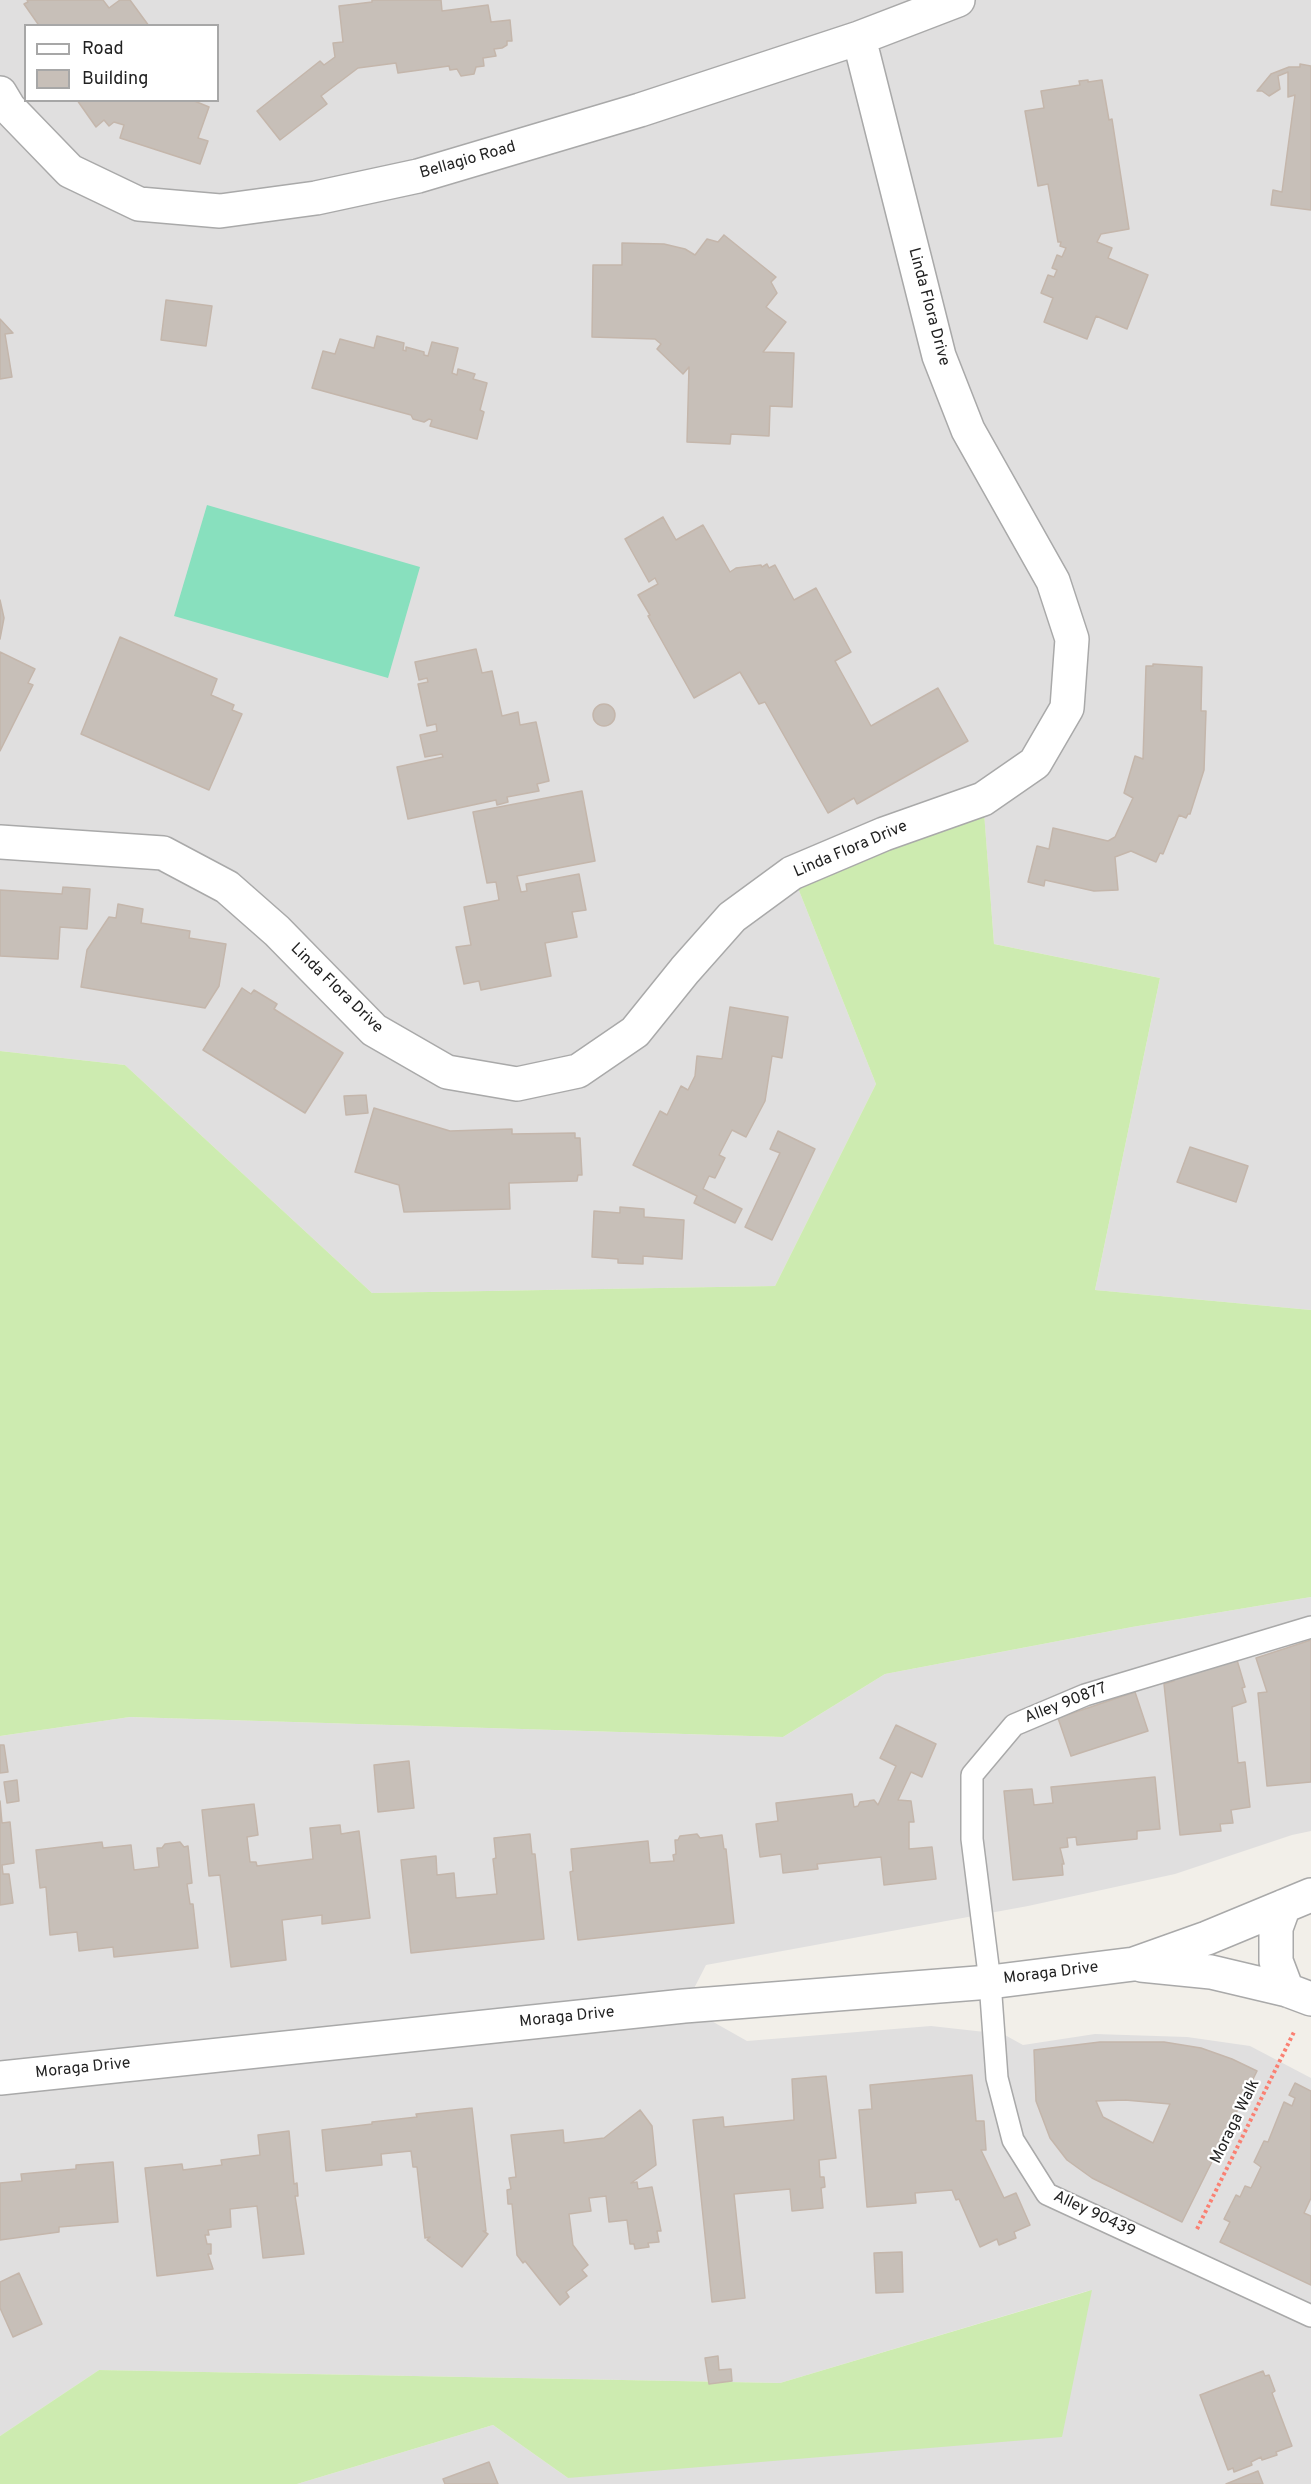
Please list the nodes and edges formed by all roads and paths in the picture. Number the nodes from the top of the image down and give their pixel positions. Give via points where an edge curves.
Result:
1 (958, 0) edge
2 (859, 38) junction
3 (0, 93) edge
4 (0, 842) edge
5 (1311, 1628) edge
6 (1298, 1900) edge
7 (1134, 1964) junction
8 (990, 1982) junction
9 (1303, 1996) edge
10 (0, 2078) edge
11 (1184, 2257) junction
12 (1311, 2316) edge

1 - 2 street, Bellagio Road
2 - 3 street, Bellagio Road via 640,110 418,176 316,198 220,211 139,204 70,171 9,108
2 - 4 street, Linda Flora Drive via 939,356 968,430 1053,581 1072,639 1067,708 1035,763 983,799 884,834 792,873 732,917 635,1032 578,1071 517,1084 447,1072 374,1030 277,931 227,887 163,853
5 - 8 lane, Alley 90877 via 1084,1695 1014,1725 972,1775 972,1839
6 - 7 street, Moraga Drive
6 - 9 street, Moraga Drive via 1276,1928 1276,1961
7 - 8 street, Moraga Drive
7 - 9 street, Moraga Drive via 1211,1972
8 - 10 street, Moraga Drive via 684,2006
8 - 11 lane, Alley 90439 via 997,2078 1013,2140 1047,2194
9 - 11 path, Moraga Walk
11 - 12 lane, Alley 90439

